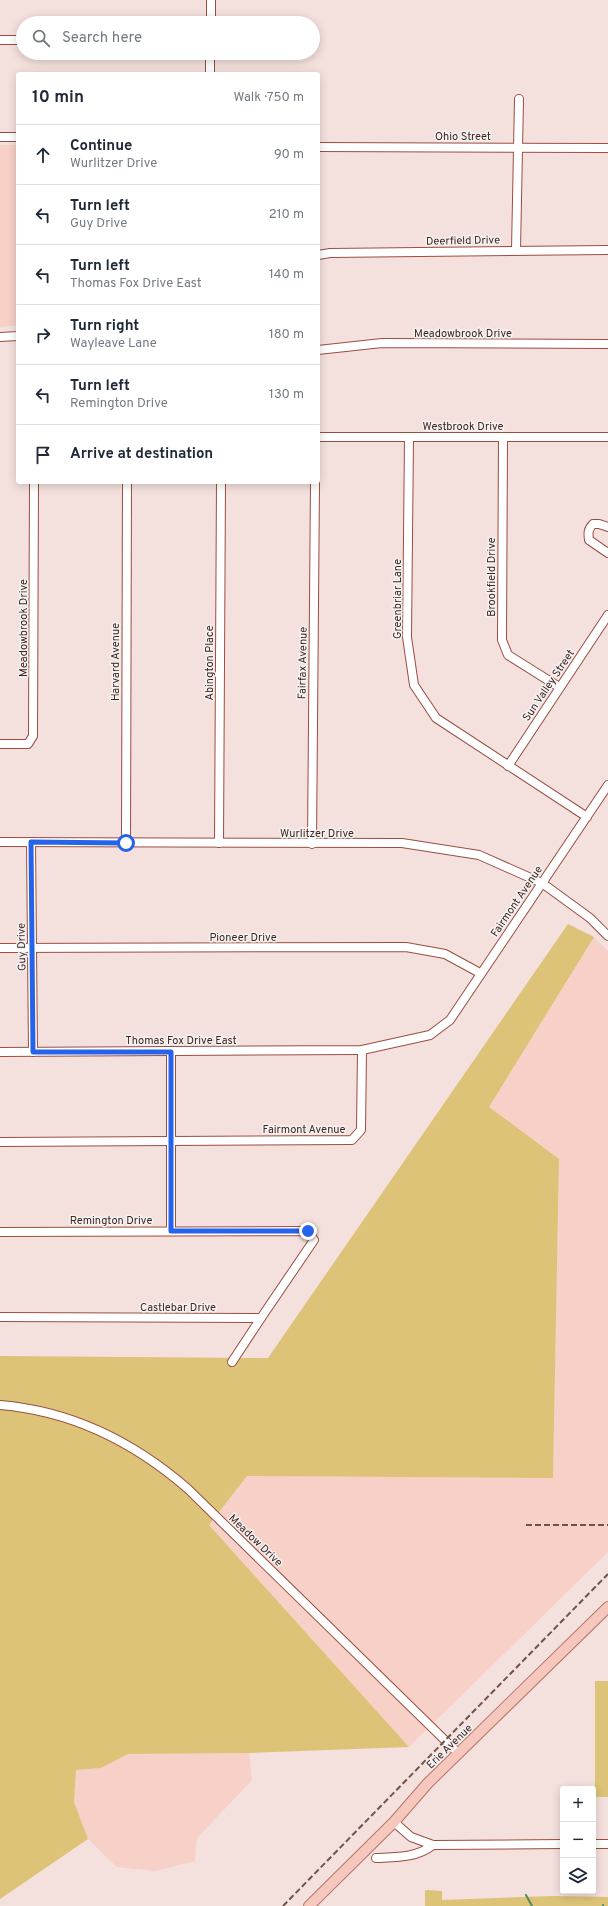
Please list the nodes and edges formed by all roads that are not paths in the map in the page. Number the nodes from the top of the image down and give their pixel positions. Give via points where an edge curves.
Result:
1 (211, 0) edge
2 (211, 16) edge
3 (0, 40) edge
4 (16, 40) edge
5 (210, 60) edge
6 (210, 72) edge
7 (519, 99) dead end
8 (0, 137) edge
9 (16, 137) edge
10 (320, 147) edge
11 (518, 147) junction
12 (608, 148) edge
13 (516, 250) junction
14 (608, 250) edge
15 (320, 255) edge
16 (16, 336) edge
17 (0, 337) edge
18 (608, 344) edge
19 (320, 350) edge
20 (320, 437) edge
21 (409, 437) junction
22 (608, 437) edge
23 (503, 438) junction
24 (34, 484) edge
25 (127, 484) edge
26 (222, 484) edge
27 (315, 484) edge
28 (608, 527) edge
29 (608, 553) edge
30 (608, 615) edge
31 (559, 687) junction
32 (0, 744) edge
33 (508, 766) junction
34 (608, 785) edge
35 (587, 817) junction
36 (0, 842) edge
37 (31, 842) junction
38 (126, 843) junction
39 (219, 843) junction
40 (312, 844) junction
41 (542, 883) junction
42 (608, 936) edge
43 (0, 948) edge
44 (32, 948) junction
45 (480, 973) junction
46 (362, 1050) junction
47 (0, 1052) edge
48 (33, 1052) junction
49 (171, 1052) junction
50 (171, 1141) junction
51 (0, 1142) edge
52 (171, 1231) junction
53 (0, 1232) edge
54 (0, 1317) edge
55 (261, 1318) junction
56 (232, 1362) dead end
57 (0, 1405) edge
58 (608, 1607) edge
59 (458, 1753) junction
60 (394, 1822) junction
61 (560, 1844) edge
62 (596, 1844) edge
63 (608, 1844) edge
64 (433, 1845) junction
65 (376, 1858) dead end
66 (309, 1906) edge

1 - 2 street
3 - 4 street
5 - 6 street
7 - 11 street
8 - 9 street
10 - 11 street, Ohio Street
11 - 12 street, Ohio Street
11 - 13 street
13 - 14 street, Deerfield Drive
13 - 15 street, Deerfield Drive
16 - 17 street
18 - 19 street, Meadowbrook Drive via 382,343
20 - 21 street, Westbrook Drive
21 - 23 street, Westbrook Drive
21 - 33 street, Greenbriar Lane via 407,637 414,685 436,718
22 - 23 street, Westbrook Drive
23 - 31 street, Brookfield Drive via 502,640 508,655
24 - 32 street, Meadowbrook Drive via 33,736 28,744
25 - 38 street, Harvard Avenue
26 - 39 street, Abington Place
27 - 40 street, Fairfax Avenue
28 - 29 street via 593,524 588,533 589,540
30 - 31 street, Sun Valley Street
31 - 33 street, Sun Valley Street
33 - 35 street, Greenbriar Lane
34 - 35 street, Fairmont Avenue
35 - 41 street, Fairmont Avenue
36 - 37 street, Wurlitzer Drive
37 - 38 street, Wurlitzer Drive
37 - 44 street, Guy Drive
38 - 39 street, Wurlitzer Drive
39 - 40 street, Wurlitzer Drive
40 - 41 street, Wurlitzer Drive via 402,843 479,855
41 - 42 street, Wurlitzer Drive via 590,918
41 - 45 street, Fairmont Avenue
43 - 44 street, Pioneer Drive
44 - 45 street, Pioneer Drive via 406,947 444,954
44 - 48 street, Guy Drive
45 - 46 street, Fairmont Avenue via 450,1020 430,1034
46 - 49 street, Thomas Fox Drive East
46 - 50 street, Fairmont Avenue via 361,1130 352,1140
47 - 48 street, Thomas Fox Drive East
48 - 49 street, Thomas Fox Drive East
49 - 50 street
50 - 51 street, Fairmont Avenue
50 - 52 street
52 - 53 street, Remington Drive
52 - 55 street, Remington Drive via 308,1231 314,1240
54 - 55 street, Castlebar Drive
55 - 56 street
57 - 59 street, Meadow Drive via 40,1410 79,1422 109,1434 156,1463 188,1489
58 - 59 main road, Erie Avenue
59 - 60 main road, Erie Avenue
60 - 64 street via 411,1837
60 - 66 main road, Erie Avenue
61 - 64 street
62 - 63 street
64 - 65 street via 414,1855

